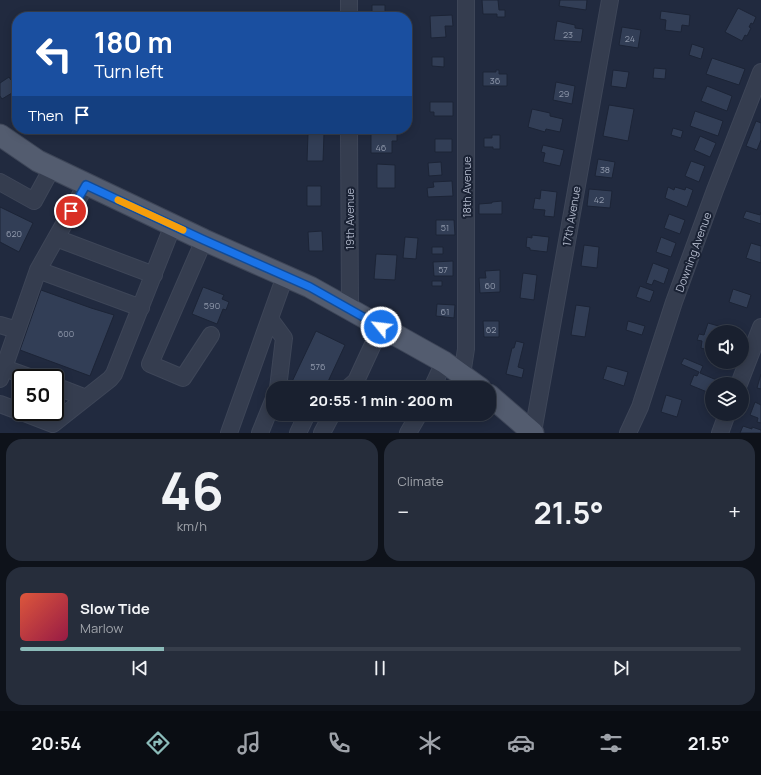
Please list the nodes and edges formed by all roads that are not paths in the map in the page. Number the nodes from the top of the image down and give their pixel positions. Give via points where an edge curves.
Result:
1 (349, 0) edge
2 (466, 0) edge
3 (610, 0) edge
4 (349, 12) edge
5 (761, 72) edge
6 (349, 134) edge
7 (0, 135) edge
8 (52, 168) junction
9 (0, 182) edge
10 (86, 185) junction
11 (173, 225) junction
12 (56, 238) junction
13 (204, 240) junction
14 (38, 270) junction
15 (154, 274) junction
16 (285, 276) junction
17 (141, 308) junction
18 (350, 309) junction
19 (270, 319) junction
20 (0, 325) edge
21 (381, 327) junction
22 (761, 327) edge
23 (17, 330) junction
24 (211, 335) dead end
25 (444, 362) junction
26 (2, 374) edge
27 (12, 375) edge
28 (462, 375) junction
29 (742, 377) edge
30 (279, 381) edge
31 (356, 381) edge
32 (435, 381) edge
33 (470, 381) edge
34 (64, 389) edge
35 (86, 398) junction
36 (496, 401) edge
37 (0, 404) edge
38 (12, 408) edge
39 (64, 415) edge
40 (266, 418) edge
41 (45, 421) edge
42 (57, 421) edge
43 (304, 421) edge
44 (328, 421) edge
45 (415, 421) edge
46 (724, 421) edge
47 (229, 433) edge
48 (260, 433) edge
49 (298, 433) edge
50 (322, 433) edge
51 (408, 433) edge
52 (533, 433) edge
53 (628, 433) edge
54 (720, 433) edge

1 - 4 street
2 - 28 street, 18th Avenue via 466,348
3 - 52 street, 17th Avenue
5 - 53 street, Downing Avenue via 715,190 674,302 640,407
6 - 18 street, 19th Avenue
7 - 8 main road
8 - 9 street via 34,201
8 - 10 main road
10 - 11 main road
10 - 12 street
11 - 13 main road
11 - 15 street
12 - 14 street
12 - 15 street
13 - 16 main road
13 - 24 street via 150,364 183,378
14 - 17 street
14 - 23 street
15 - 17 street
16 - 18 main road
16 - 19 street
17 - 35 street via 114,374
18 - 21 main road
19 - 30 street via 284,338
19 - 47 street
20 - 23 street
21 - 25 main road
21 - 31 street
22 - 29 street
23 - 26 street
25 - 28 main road
25 - 32 street
26 - 27 street
28 - 33 main road
34 - 35 street
35 - 39 street
36 - 52 main road
37 - 38 street
40 - 48 street
41 - 42 street via 53,424
43 - 49 street
44 - 50 street
45 - 51 street
46 - 54 street

